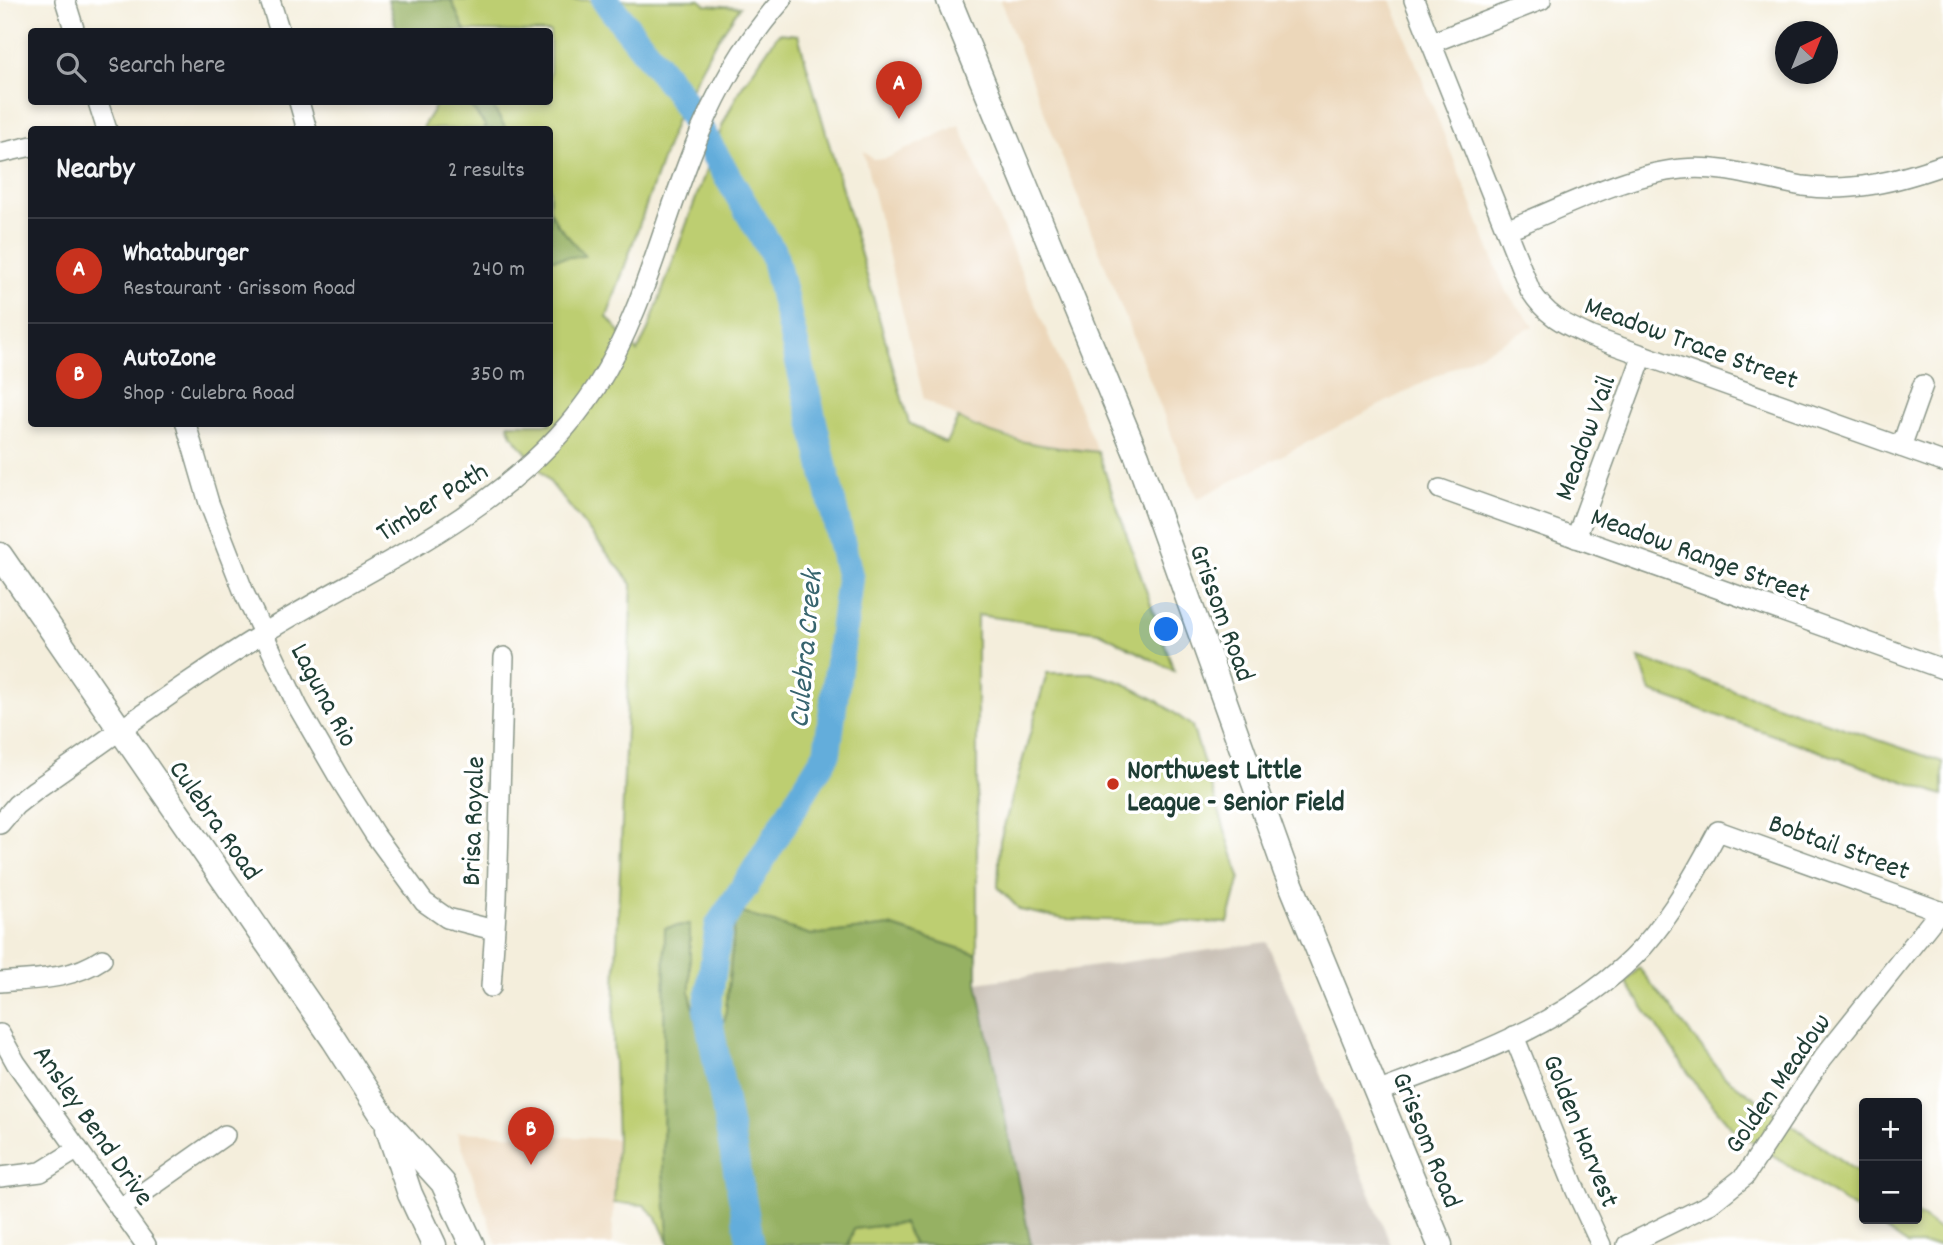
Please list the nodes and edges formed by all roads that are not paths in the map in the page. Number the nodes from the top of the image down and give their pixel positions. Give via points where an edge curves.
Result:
1 (65, 0) edge
2 (270, 0) edge
3 (782, 0) edge
4 (949, 0) edge
5 (1414, 0) edge
6 (1541, 0) edge
7 (74, 28) edge
8 (279, 28) edge
9 (1431, 43) junction
10 (99, 105) edge
11 (300, 105) edge
12 (104, 126) edge
13 (306, 126) edge
14 (28, 147) edge
15 (0, 153) edge
16 (1943, 165) edge
17 (1506, 230) junction
18 (1643, 355) junction
19 (1923, 384) dead end
20 (187, 427) edge
21 (1901, 447) junction
22 (1943, 462) edge
23 (1440, 489) dead end
24 (1577, 538) junction
25 (0, 555) edge
26 (263, 633) junction
27 (504, 657) dead end
28 (1943, 669) edge
29 (121, 732) junction
30 (0, 824) edge
31 (1941, 912) edge
32 (494, 930) junction
33 (102, 959) dead end
34 (0, 982) edge
35 (491, 987) dead end
36 (0, 1034) edge
37 (1514, 1036) junction
38 (1377, 1092) junction
39 (384, 1118) junction
40 (225, 1135) dead end
41 (78, 1149) junction
42 (0, 1177) edge
43 (120, 1209) junction
44 (146, 1245) edge
45 (434, 1245) edge
46 (472, 1245) edge
47 (1440, 1245) edge
48 (1601, 1245) edge
49 (1627, 1245) edge

1 - 7 street
2 - 8 street
3 - 26 street, Timber Path via 736,60 692,150 626,335 562,434 518,477 469,514
4 - 38 main road, Grissom Road via 1137,456 1286,872
5 - 9 street, Meadow Trace Street
6 - 9 street
9 - 17 street, Meadow Trace Street
10 - 12 street
11 - 13 street
14 - 15 street
16 - 17 street via 1855,188 1804,186 1726,170 1660,172
17 - 18 street, Meadow Trace Street via 1530,290 1556,320
18 - 21 street, Meadow Trace Street
18 - 24 street, Meadow Vail
19 - 21 street
20 - 26 street, Laguna Rio via 209,503
21 - 22 street, Meadow Trace Street
23 - 24 street, Meadow Range Street
24 - 28 street, Meadow Range Street
25 - 29 main road, Culebra Road
26 - 29 street, Timber Path
26 - 32 street, Laguna Rio via 338,776 424,902 447,918
27 - 32 street, Brisa Royale
29 - 30 street via 35,790
29 - 39 main road, Culebra Road
31 - 37 street, Bobtail Street via 1718,831 1682,896 1619,971 1552,1017
31 - 49 street, Golden Meadow via 1822,1059 1745,1176 1710,1204
32 - 35 street, Brisa Royale
33 - 34 street via 69,976
36 - 41 street, Ansley Bend Drive
37 - 38 street
37 - 48 street, Golden Harvest
38 - 47 main road, Grissom Road
39 - 45 main road, Culebra Road via 410,1194
39 - 46 main road, Culebra Road via 443,1183
40 - 43 street
41 - 42 street via 41,1172
41 - 43 street, Ansley Bend Drive
43 - 44 street, Ansley Bend Drive

